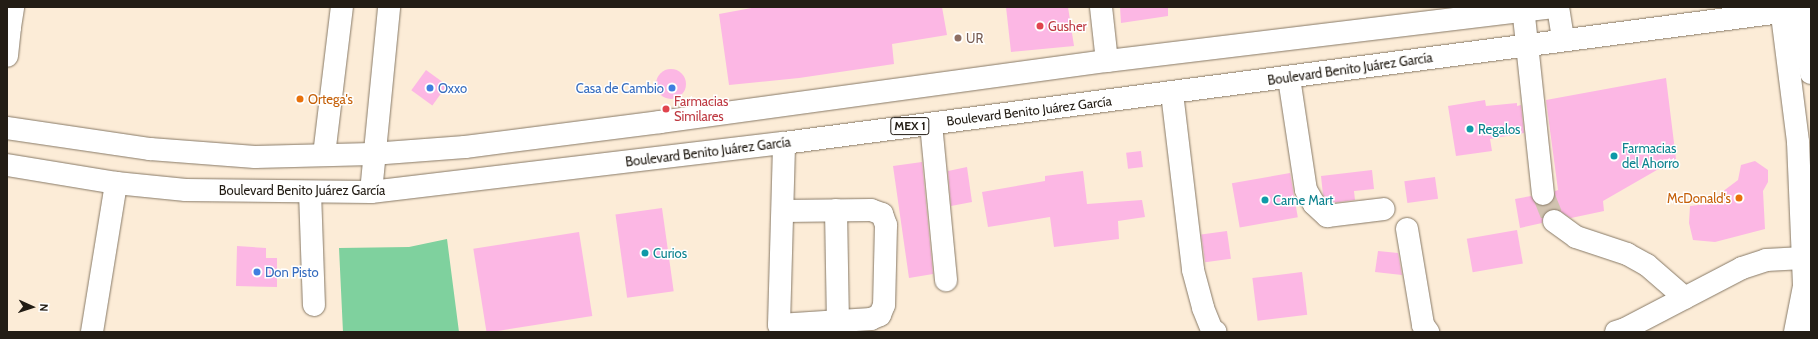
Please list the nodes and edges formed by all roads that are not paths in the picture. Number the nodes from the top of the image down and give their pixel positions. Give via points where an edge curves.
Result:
1 (342, 7) edge
2 (389, 7) edge
3 (1101, 7) edge
4 (1553, 7) edge
5 (1558, 7) edge
6 (1523, 9) edge
7 (1795, 9) edge
8 (10, 20) edge
9 (1563, 40) junction
10 (1526, 44) junction
11 (7, 56) edge
12 (1107, 61) junction
13 (1811, 73) edge
14 (1289, 78) junction
15 (1172, 93) junction
16 (931, 124) junction
17 (7, 128) edge
18 (784, 143) junction
19 (372, 154) junction
20 (324, 156) junction
21 (7, 165) edge
22 (116, 182) junction
23 (310, 192) junction
24 (371, 192) junction
25 (1543, 194) tunnel mouth
26 (1384, 209) dead end
27 (836, 210) junction
28 (783, 211) junction
29 (1554, 221) tunnel mouth
30 (1407, 229) dead end
31 (1803, 258) junction
32 (946, 280) dead end
33 (1804, 286) junction
34 (1685, 298) junction
35 (314, 305) dead end
36 (838, 321) junction
37 (778, 328) edge
38 (92, 332) edge
39 (1216, 332) edge
40 (1428, 332) edge
41 (1616, 332) edge
42 (1795, 332) edge
43 (1809, 332) edge

1 - 20 main road
2 - 19 main road
3 - 12 main road
4 - 6 main road
5 - 9 main road
6 - 10 main road
6 - 12 main road
7 - 9 main road, Boulevard Benito Juárez García / MEX 1
7 - 13 main road
7 - 31 main road
8 - 11 main road
9 - 10 main road, Boulevard Benito Juárez García / MEX 1
10 - 14 main road, Boulevard Benito Juárez García / MEX 1
10 - 25 main road
12 - 19 main road via 660,122 465,146
14 - 15 main road, Boulevard Benito Juárez García / MEX 1
14 - 26 main road via 1306,190 1314,204 1328,216
15 - 16 main road, Boulevard Benito Juárez García / MEX 1
15 - 39 main road via 1193,270 1203,308 1212,330
16 - 18 main road, Boulevard Benito Juárez García / MEX 1
16 - 32 main road
17 - 20 main road via 150,149 255,157
18 - 24 main road, Boulevard Benito Juárez García / MEX 1
18 - 28 main road
19 - 20 main road
19 - 24 main road
21 - 22 main road, Boulevard Benito Juárez García / MEX 1
22 - 23 main road, Boulevard Benito Juárez García / MEX 1 via 186,190
22 - 38 main road
23 - 24 main road, Boulevard Benito Juárez García / MEX 1
23 - 35 main road
27 - 28 main road
27 - 36 main road
27 - 36 main road via 877,211 885,219 886,225 883,310 876,318
28 - 37 main road
29 - 34 main road via 1576,237 1627,254 1647,265
30 - 40 main road via 1422,318
31 - 33 main road
31 - 34 main road via 1766,260 1742,268
33 - 42 main road
33 - 43 main road
34 - 41 main road
36 - 37 main road

